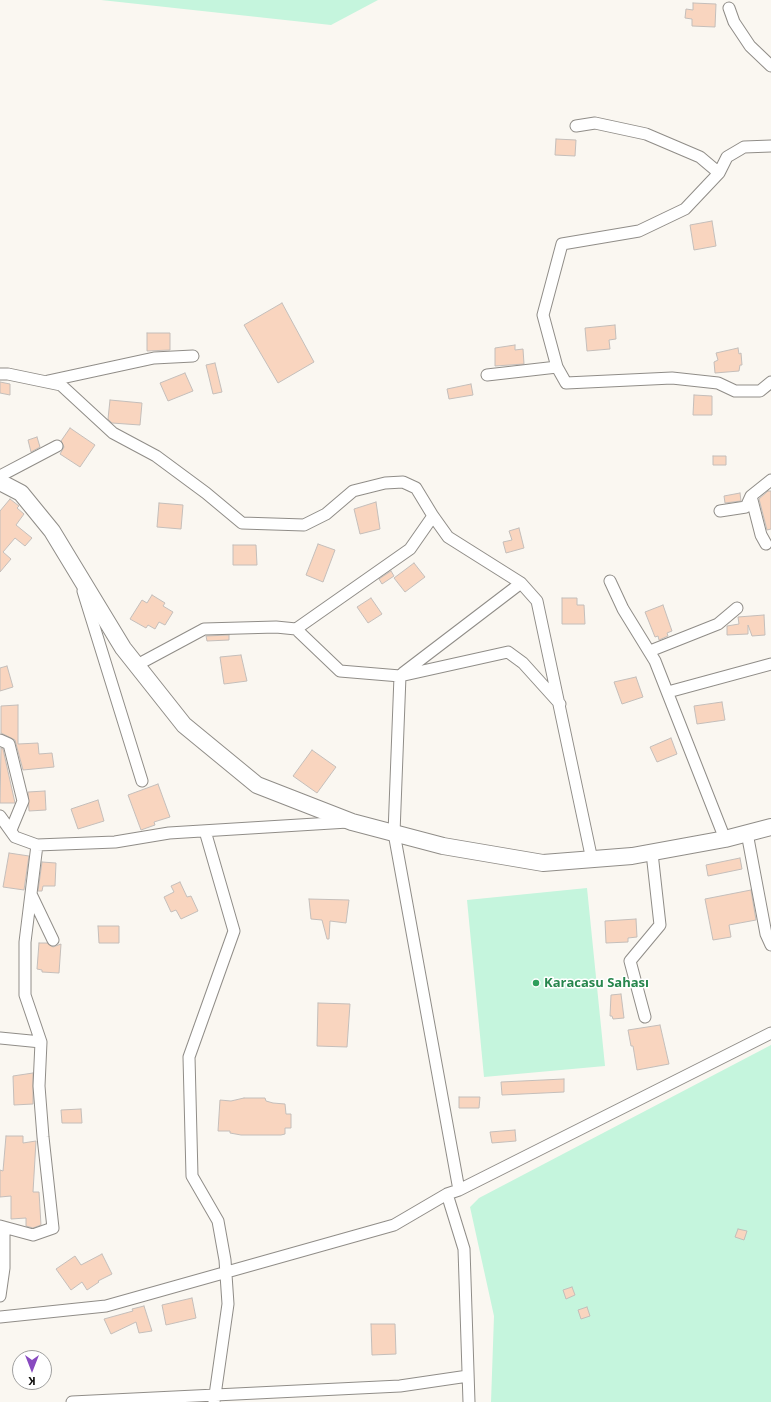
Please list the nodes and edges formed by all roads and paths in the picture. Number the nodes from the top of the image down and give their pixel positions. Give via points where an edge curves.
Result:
1 (729, 8) dead end
2 (771, 66) edge
3 (576, 126) dead end
4 (771, 146) edge
5 (719, 173) junction
6 (193, 356) dead end
7 (557, 367) junction
8 (0, 374) edge
9 (487, 375) dead end
10 (45, 382) junction
11 (771, 382) edge
12 (57, 446) dead end
13 (0, 476) edge
14 (771, 480) edge
15 (0, 482) edge
16 (751, 496) junction
17 (720, 511) dead end
18 (432, 516) junction
19 (766, 544) dead end
20 (78, 574) junction
21 (610, 581) dead end
22 (521, 583) junction
23 (737, 608) dead end
24 (296, 629) junction
25 (650, 651) junction
26 (771, 664) edge
27 (137, 665) junction
28 (400, 676) junction
29 (668, 692) junction
30 (560, 705) junction
31 (0, 740) edge
32 (142, 781) dead end
33 (0, 816) edge
34 (352, 822) junction
35 (771, 827) edge
36 (11, 830) junction
37 (205, 831) junction
38 (394, 833) junction
39 (747, 833) junction
40 (725, 839) junction
41 (37, 845) junction
42 (652, 853) junction
43 (592, 860) junction
44 (31, 894) junction
45 (53, 940) dead end
46 (771, 945) edge
47 (645, 1016) dead end
48 (771, 1033) edge
49 (0, 1038) edge
50 (41, 1042) junction
51 (459, 1190) junction
52 (447, 1194) junction
53 (2, 1227) edge
54 (2, 1267) edge
55 (226, 1271) junction
56 (0, 1296) edge
57 (0, 1317) edge
58 (468, 1376) junction
59 (214, 1399) edge
60 (72, 1402) edge
61 (469, 1402) edge

1 - 2 street via 734,22 750,46
3 - 5 street via 595,123 646,134 700,157
4 - 5 street via 744,147 727,157
5 - 7 street via 685,208 639,232 562,244 543,315
6 - 10 street via 154,358
7 - 9 street
7 - 11 street via 566,383 672,378 718,383 735,391 760,391
8 - 10 street
10 - 18 street via 61,386 114,433 156,456 242,523 304,525 326,514 353,491 391,482 403,482 416,488
12 - 13 street
14 - 16 street
15 - 20 main road via 21,493 52,531
16 - 17 street via 746,506
16 - 19 street via 761,535
18 - 22 street via 448,537
18 - 24 street via 410,549
20 - 27 main road via 123,648
20 - 32 street
21 - 25 street via 623,609
22 - 28 street
22 - 30 street via 537,601
23 - 25 street via 718,624
24 - 27 street via 204,629
24 - 28 street via 340,671
25 - 29 street
26 - 29 street
27 - 34 main road via 184,725 257,785
28 - 30 street via 508,652 523,663
28 - 38 street
29 - 40 street
30 - 43 street
31 - 36 street via 9,744 23,801
33 - 36 street
34 - 37 street
34 - 38 main road
35 - 39 main road
36 - 41 street via 16,837
37 - 41 street via 169,833 115,842
37 - 55 street via 234,931 189,1058 192,1176 218,1221
38 - 43 main road via 443,846 543,863
38 - 51 street
39 - 40 main road
39 - 46 street via 766,934
40 - 42 main road
41 - 44 street
42 - 43 main road
42 - 47 street via 660,925 630,961
44 - 45 street
44 - 50 street via 25,942 25,995
48 - 51 street
49 - 50 street
50 - 53 street via 39,1086 53,1228 33,1235
51 - 52 street
52 - 55 street via 394,1225
52 - 58 street via 464,1250
53 - 54 street
54 - 56 street
55 - 57 street via 106,1306
55 - 59 street via 228,1304
58 - 59 street via 400,1386
58 - 61 street
59 - 60 street

